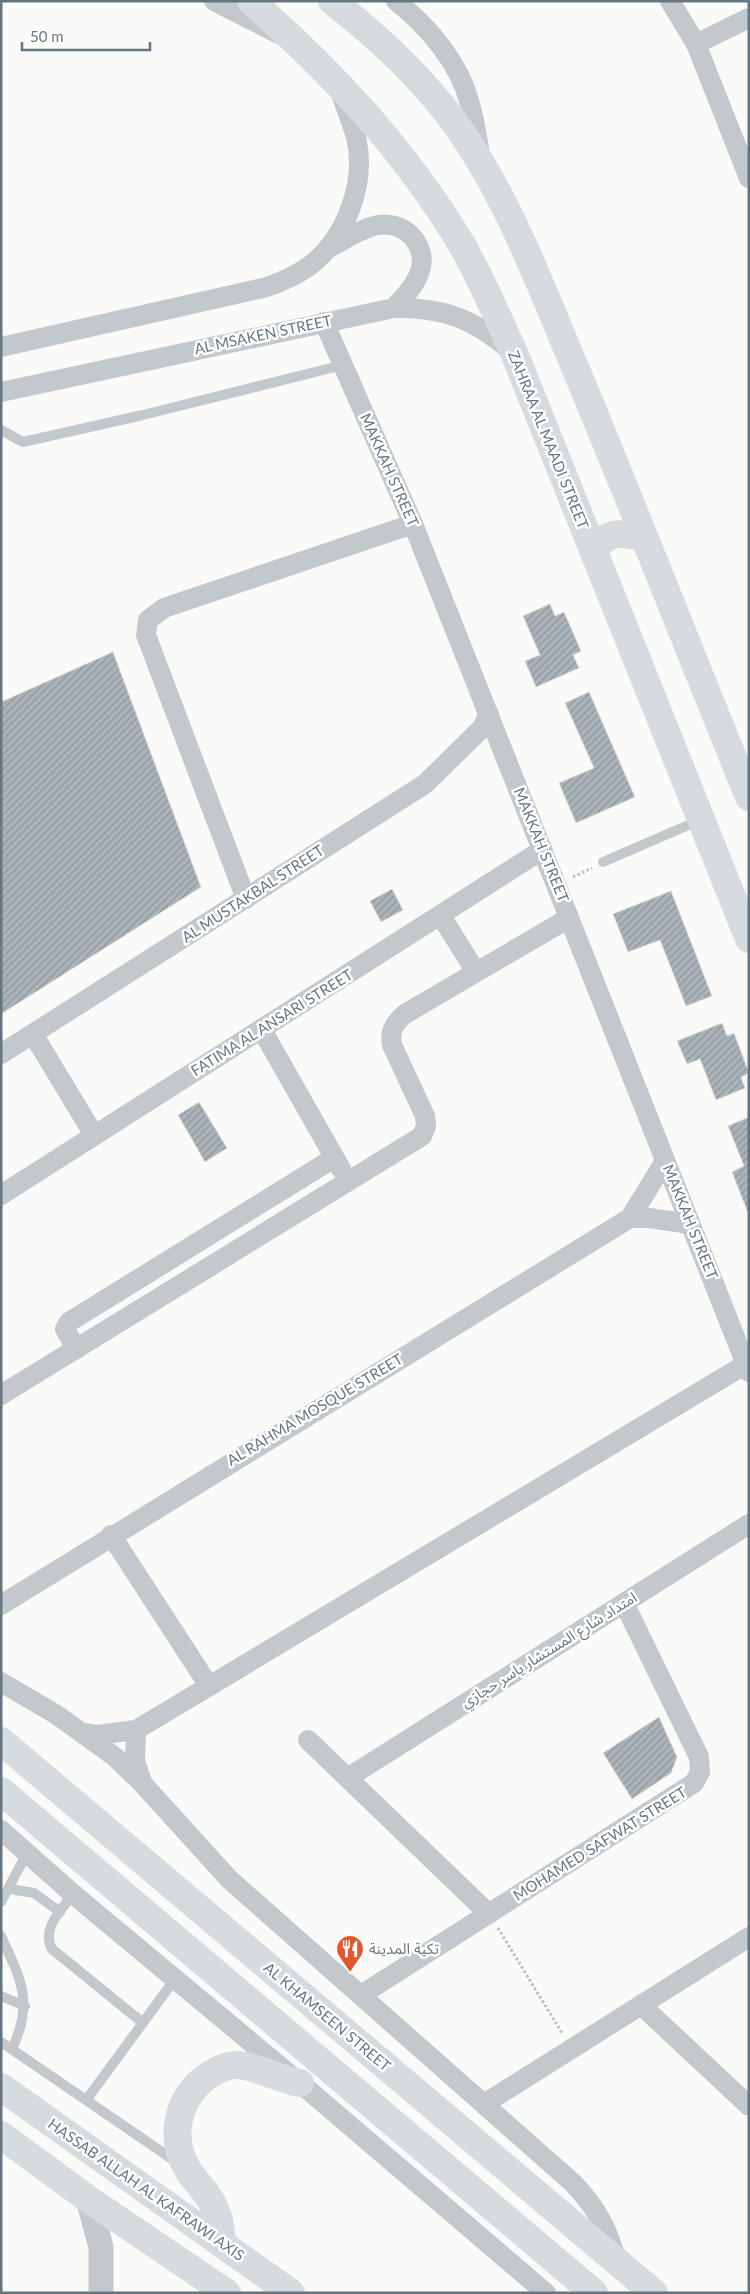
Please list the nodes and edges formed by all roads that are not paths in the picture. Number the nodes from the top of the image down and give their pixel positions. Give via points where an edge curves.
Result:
1 (214, 1) edge
2 (251, 1) edge
3 (332, 1) edge
4 (670, 1) edge
5 (399, 2) edge
6 (749, 18) edge
7 (696, 44) junction
8 (301, 45) junction
9 (337, 81) junction
10 (483, 166) junction
11 (749, 178) edge
12 (326, 250) junction
13 (394, 308) junction
14 (324, 322) junction
15 (1, 346) edge
16 (515, 355) junction
17 (343, 365) junction
18 (1, 392) edge
19 (1, 430) edge
20 (413, 524) junction
21 (644, 538) junction
22 (594, 553) junction
23 (489, 714) junction
24 (749, 797) edge
25 (701, 820) junction
26 (542, 850) junction
27 (603, 862) road end
28 (246, 899) junction
29 (441, 916) junction
30 (569, 918) junction
31 (749, 939) edge
32 (476, 972) junction
33 (262, 1030) junction
34 (33, 1034) junction
35 (1, 1054) edge
36 (94, 1135) junction
37 (334, 1158) junction
38 (665, 1161) junction
39 (349, 1182) junction
40 (1, 1195) edge
41 (630, 1218) junction
42 (690, 1224) junction
43 (76, 1349) junction
44 (747, 1368) edge
45 (1, 1395) edge
46 (749, 1524) edge
47 (111, 1535) junction
48 (624, 1603) junction
49 (1, 1605) edge
50 (1, 1682) edge
51 (208, 1686) junction
52 (136, 1730) junction
53 (85, 1733) junction
54 (308, 1740) dead end
55 (1, 1741) edge
56 (348, 1777) junction
57 (142, 1783) junction
58 (1, 1791) edge
59 (1, 1830) edge
60 (27, 1853) junction
61 (10, 1889) junction
62 (73, 1894) junction
63 (1, 1902) edge
64 (60, 1912) junction
65 (489, 1914) junction
66 (1, 1936) edge
67 (749, 1937) edge
68 (258, 1958) junction
69 (175, 1979) junction
70 (234, 1988) junction
71 (362, 1995) junction
72 (1, 1996) edge
73 (641, 2005) junction
74 (25, 2006) junction
75 (143, 2023) junction
76 (1, 2042) edge
77 (12, 2049) junction
78 (300, 2083) junction
79 (1, 2087) edge
80 (87, 2100) junction
81 (484, 2104) junction
82 (749, 2106) edge
83 (1, 2135) edge
84 (188, 2170) junction
85 (88, 2199) junction
86 (222, 2244) junction
87 (616, 2261) junction
88 (101, 2293) edge
89 (226, 2293) edge
90 (292, 2293) edge
91 (546, 2293) edge
92 (594, 2293) edge
93 (654, 2293) edge

1 - 8 street
2 - 8 main road, ZAHRAA AL MAADI STREET
3 - 10 main road via 383,42 420,79 453,120
4 - 7 street
5 - 10 street via 440,46 462,83 470,103
6 - 7 street
7 - 11 street
8 - 9 main road, ZAHRAA AL MAADI STREET
9 - 12 street via 356,138 357,186 351,209
9 - 16 main road, ZAHRAA AL MAADI STREET via 371,118 430,194 490,299
10 - 21 main road via 563,338
12 - 13 street via 378,225 394,226 409,233 420,250 421,272
12 - 15 street via 289,279 267,287
13 - 14 street, AL MSAKEN STREET
13 - 16 street, AL MSAKEN STREET via 454,315 491,333
14 - 17 street, MAKKAH STREET
14 - 18 street, AL MSAKEN STREET
16 - 22 main road, ZAHRAA AL MAADI STREET
17 - 19 lane via 22,442
17 - 20 street, MAKKAH STREET
20 - 23 street, MAKKAH STREET
20 - 28 street via 164,608 152,616 146,626 146,635
21 - 22 main road via 626,533 610,535
21 - 24 main road
22 - 25 main road, ZAHRAA AL MAADI STREET
23 - 26 street, MAKKAH STREET
23 - 28 street, AL MUSTAKBAL STREET via 482,728 425,784
25 - 27 lane
25 - 31 main road, ZAHRAA AL MAADI STREET
26 - 29 street, FATIMA AL ANSARI STREET
26 - 30 street, MAKKAH STREET
28 - 34 street, AL MUSTAKBAL STREET
29 - 32 street
29 - 33 street, FATIMA AL ANSARI STREET
30 - 32 street
30 - 38 street, MAKKAH STREET
32 - 39 street via 405,1014 394,1025 392,1045 426,1116 425,1131 417,1140
33 - 36 street, FATIMA AL ANSARI STREET
33 - 37 street
34 - 35 street, AL MUSTAKBAL STREET
34 - 36 street
36 - 40 street, FATIMA AL ANSARI STREET
37 - 39 street
37 - 43 street via 68,1322 65,1329
38 - 41 street, AL RAHMA MOSQUE STREET
38 - 42 street, MAKKAH STREET
39 - 43 street
41 - 42 street
41 - 47 street, AL RAHMA MOSQUE STREET
42 - 44 street, MAKKAH STREET
43 - 45 street
44 - 51 street
46 - 48 street, امتداد شارع المستشار ياسر حجازي
47 - 49 street, AL RAHMA MOSQUE STREET
47 - 51 street
48 - 56 street, امتداد شارع المستشار ياسر حجازي
48 - 65 street, MOHAMED SAFWAT STREET via 700,1756 700,1772 690,1787
50 - 53 street
51 - 52 street
52 - 53 street
52 - 57 street via 136,1761
53 - 57 street
54 - 56 street
55 - 68 main road, AL KHAMSEEN STREET
56 - 65 street
57 - 71 street via 229,1879
58 - 70 main road
59 - 60 street
60 - 61 lane
60 - 62 street
61 - 63 lane
61 - 64 lane via 34,1893
62 - 64 lane
62 - 69 street
64 - 75 lane via 47,1936 52,1949
65 - 71 street, MOHAMED SAFWAT STREET
66 - 74 lane via 23,1986
67 - 73 street
68 - 70 main road
68 - 87 main road, AL KHAMSEEN STREET
69 - 75 lane
69 - 78 street
70 - 92 main road
71 - 81 street
72 - 74 lane
73 - 81 street
73 - 82 street
74 - 77 lane via 21,2030
75 - 80 lane
76 - 77 lane
77 - 80 lane
78 - 84 main road via 237,2065 218,2070 201,2080 185,2101 177,2124 178,2148
78 - 91 street
79 - 86 main road, HASSAB ALLAH AL KAFRAWI AXIS
80 - 84 lane
81 - 87 street via 586,2196 606,2226
83 - 85 main road
84 - 86 main road via 214,2206
85 - 88 street via 100,2247
85 - 89 main road
86 - 90 main road, HASSAB ALLAH AL KAFRAWI AXIS
87 - 93 main road, AL KHAMSEEN STREET

